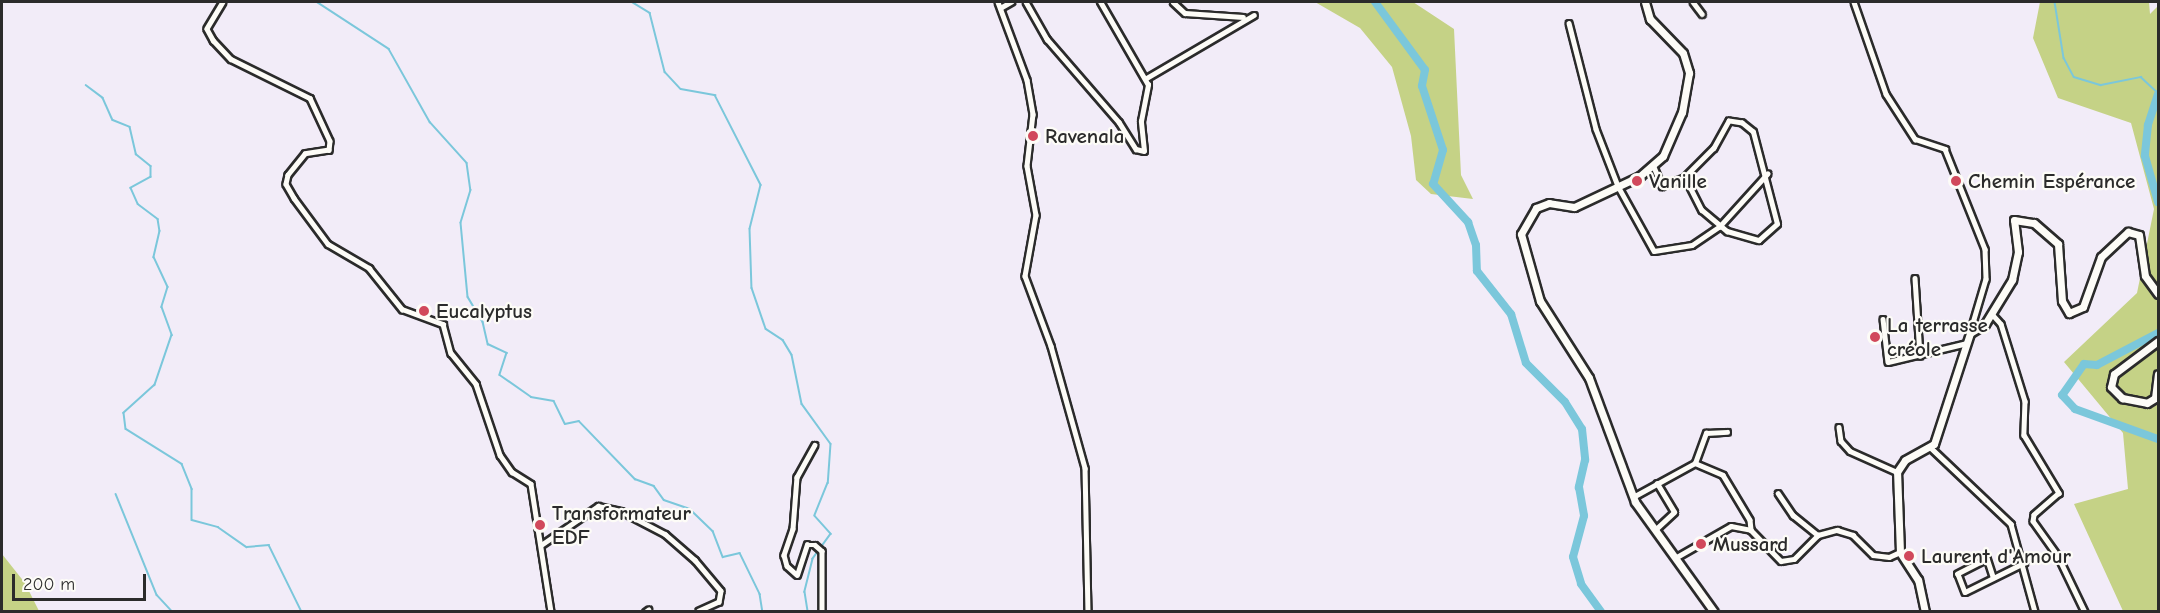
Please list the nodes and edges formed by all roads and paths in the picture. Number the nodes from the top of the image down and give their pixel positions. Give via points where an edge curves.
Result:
1 (223, 2) edge
2 (998, 2) edge
3 (1011, 2) edge
4 (1026, 2) edge
5 (1100, 2) edge
6 (1173, 2) edge
7 (1644, 2) edge
8 (1693, 2) edge
9 (1854, 2) edge
10 (1000, 8) junction
11 (1702, 14) dead end
12 (1254, 15) dead end
13 (1243, 17) junction
14 (1569, 23) dead end
15 (1145, 79) junction
16 (1654, 167) junction
17 (1767, 174) junction
18 (1685, 177) junction
19 (1618, 186) junction
20 (1719, 227) junction
21 (1915, 278) dead end
22 (2158, 294) edge
23 (1992, 314) junction
24 (1883, 319) dead end
25 (1970, 333) junction
26 (2158, 341) edge
27 (1967, 343) junction
28 (1920, 356) junction
29 (2158, 374) edge
30 (1839, 427) dead end
31 (1727, 432) dead end
32 (815, 446) dead end
33 (1930, 447) junction
34 (1695, 463) junction
35 (1897, 472) junction
36 (1657, 484) junction
37 (1778, 493) dead end
38 (1633, 497) junction
39 (1655, 530) junction
40 (1751, 530) junction
41 (1818, 535) junction
42 (541, 545) junction
43 (1900, 552) junction
44 (1675, 558) junction
45 (2024, 563) junction
46 (1993, 578) junction
47 (699, 611) edge
48 (551, 612) edge
49 (822, 612) edge
50 (1088, 612) edge
51 (1714, 612) edge
52 (1925, 612) edge
53 (2036, 612) edge
54 (2085, 612) edge

1 - 42 street via 207,29 213,40 231,58 310,98 330,141 329,150 306,154 299,160 288,175 288,188 328,244 369,268 402,309 432,318 446,328 451,353 476,384 501,455 512,472 531,484
2 - 10 street
3 - 10 street
4 - 15 street via 1047,39 1119,122 1136,149 1144,151
5 - 15 street via 1120,44
6 - 13 street via 1185,13
7 - 16 street via 1650,18 1683,53 1689,73 1682,112
8 - 11 street
9 - 25 street via 1886,94 1915,139 1945,149 1985,249 1986,279
10 - 50 street via 1028,80 1033,114 1027,166 1036,215 1025,276 1051,346 1085,468
12 - 13 street
13 - 15 street
14 - 19 street via 1585,93
16 - 18 street via 1662,186
16 - 19 street
17 - 18 street via 1754,132 1731,121 1714,148
17 - 20 street
17 - 20 street via 1778,217 1774,228 1759,240
18 - 20 street via 1698,205
19 - 20 street via 1657,252 1692,245
19 - 38 street via 1570,209 1543,204 1530,214 1521,234 1540,301 1589,378
21 - 28 street
22 - 23 street via 2145,276 2139,235 2127,232 2101,257 2083,307 2067,311 2061,249 2034,224 2019,218 2011,227 2018,245 2015,272
23 - 25 street via 1980,329
23 - 54 street via 2001,324 2025,401 2024,435 2059,493 2034,515 2033,521 2058,556
24 - 28 street via 1886,360
25 - 27 street
26 - 29 street via 2114,374 2110,385 2118,396 2147,403 2155,398
27 - 28 street
27 - 33 street
30 - 35 street via 1841,441 1850,451
31 - 34 street via 1706,433
32 - 49 street via 797,477 793,529 784,555 787,566 797,575 807,545 822,551
33 - 35 street via 1905,460
33 - 45 street via 2011,524
34 - 36 street
34 - 40 street via 1723,475 1750,520
35 - 43 street
36 - 38 street
36 - 39 street via 1674,512
37 - 41 street via 1793,515
38 - 39 street
39 - 44 street
40 - 41 street via 1781,561 1794,559
40 - 44 street via 1739,526 1722,529
41 - 43 street via 1846,531 1874,555 1889,557
42 - 47 street via 598,506 621,511 664,534 695,560 721,591 719,602
42 - 48 street
43 - 52 street via 1918,580
44 - 51 street
45 - 46 street
45 - 53 street
46 - 46 street via 1965,592 1958,574 1987,559

